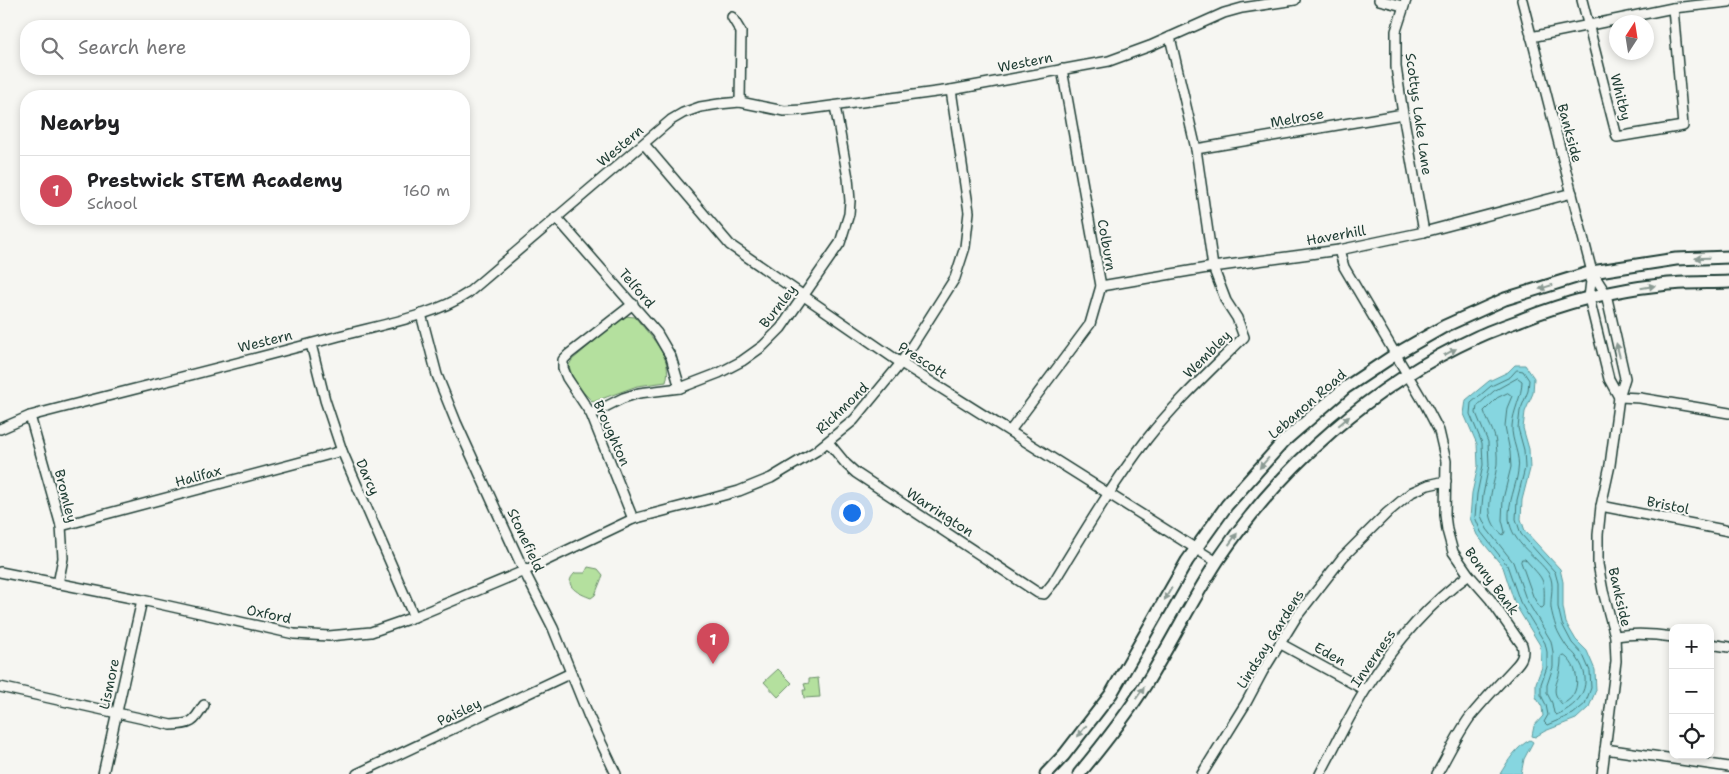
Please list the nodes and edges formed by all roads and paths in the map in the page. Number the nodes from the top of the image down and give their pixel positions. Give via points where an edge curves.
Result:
1 (1295, 0) edge
2 (1379, 0) edge
3 (1522, 0) edge
4 (1582, 0) edge
5 (1729, 2) edge
6 (1405, 3) edge
7 (1673, 8) junction
8 (732, 17) dead end
9 (1588, 25) junction
10 (1170, 37) junction
11 (1531, 37) junction
12 (1062, 68) junction
13 (952, 90) junction
14 (740, 102) junction
15 (835, 106) junction
16 (1403, 114) junction
17 (644, 144) junction
18 (1196, 149) junction
19 (1572, 192) junction
20 (556, 217) junction
21 (1424, 232) junction
22 (1339, 250) junction
23 (1729, 257) edge
24 (1213, 267) junction
25 (1592, 272) junction
26 (1729, 282) edge
27 (1101, 286) junction
28 (1606, 294) junction
29 (805, 296) junction
30 (1589, 298) junction
31 (633, 304) junction
32 (421, 314) junction
33 (311, 344) junction
34 (1396, 354) junction
35 (901, 363) junction
36 (1407, 375) junction
37 (680, 388) junction
38 (1619, 397) junction
39 (1729, 413) edge
40 (591, 414) junction
41 (30, 416) junction
42 (0, 429) edge
43 (1010, 431) junction
44 (828, 442) junction
45 (342, 451) junction
46 (1446, 481) junction
47 (1107, 494) junction
48 (1602, 506) junction
49 (633, 519) junction
50 (61, 526) junction
51 (1729, 531) edge
52 (1196, 548) junction
53 (1217, 562) junction
54 (524, 571) junction
55 (0, 572) edge
56 (1468, 575) junction
57 (58, 584) junction
58 (1044, 594) joint
59 (142, 600) junction
60 (414, 617) junction
61 (1615, 636) junction
62 (1669, 636) edge
63 (1281, 644) junction
64 (1714, 645) edge
65 (1729, 647) edge
66 (572, 673) junction
67 (0, 687) edge
68 (1365, 690) junction
69 (204, 705) dead end
70 (117, 713) junction
71 (1605, 749) junction
72 (1729, 767) edge
73 (103, 774) edge
74 (357, 774) edge
75 (616, 774) edge
76 (1046, 774) edge
77 (1079, 774) edge
78 (1202, 774) edge
79 (1320, 774) edge
80 (1437, 774) edge
81 (1602, 774) edge

1 - 10 street, Western via 1224,13
2 - 6 street
3 - 11 street, Bankside
4 - 9 street, Whitby
5 - 7 street
6 - 16 street, Scottys Lake Lane via 1396,31 1396,67
7 - 9 street
7 - 9 street, Whitby via 1683,126 1617,136
8 - 14 street via 742,32
9 - 11 street
10 - 12 street, Western via 1109,61
10 - 18 street, Wembley
11 - 19 street, Bankside
12 - 13 street, Western
12 - 27 street, Colburn
13 - 15 street, Western
13 - 35 street, Richmond via 970,212 965,247 955,278
14 - 15 street, Western via 784,111
14 - 17 street, Western via 700,107 683,113
15 - 29 street, Burnley via 848,178 848,214 840,243
16 - 18 street, Melrose
16 - 21 street, Scottys Lake Lane
17 - 20 street, Western
17 - 29 street, Prescott via 730,245
18 - 24 street, Wembley
19 - 21 street, Haverhill
19 - 25 street, Bankside
20 - 31 street, Telford
20 - 32 street, Western via 468,293
21 - 22 street, Haverhill
22 - 24 street, Haverhill
22 - 34 street, Bonny Bank via 1344,267
23 -> 25 main road, Lebanon Road via 1676,259
24 - 27 street, Haverhill
24 - 47 street, Wembley via 1244,336 1164,419
25 - 28 street, Bankside
25 - 30 street, Bankside
25 -> 34 main road, Lebanon Road via 1505,299 1445,326
28 -> 26 main road via 1659,285
27 - 43 street, Colburn via 1090,324
28 - 30 main road
38 -> 28 street, Bankside via 1625,378
29 - 35 street, Prescott
29 - 37 street, Burnley via 763,346 719,373
36 -> 30 main road via 1477,337 1548,309
30 - 38 street, Bankside via 1608,379
31 - 37 street, Telford via 664,345
31 - 40 street, Broughton via 563,360 567,378
32 - 33 street, Western
32 - 54 street, Stonefield via 443,391
33 - 41 street, Western
33 - 45 street, Darcy
34 - 36 street, Bonny Bank
34 -> 52 main road, Lebanon Road via 1345,388 1284,441 1227,505
35 - 43 street, Prescott
35 - 44 street, Richmond via 854,420
36 - 46 street, Bonny Bank via 1439,431 1445,451
53 -> 36 main road via 1254,510 1309,451 1361,407
37 - 40 street, Burnley via 639,393
38 - 39 street
38 - 48 street, Bankside
40 - 49 street, Broughton
41 - 42 street, Western
41 - 50 street, Bromley
43 - 47 street, Prescott
44 - 49 street, Richmond via 795,465 739,491
44 - 58 street, Warrington via 856,473 1028,587
45 - 50 street, Halifax
45 - 60 street, Darcy
46 - 56 street, Bonny Bank via 1447,530 1454,552
46 - 63 street, Lindsay Gardens via 1412,492 1387,513 1343,557 1297,616
47 - 52 street, Prescott
47 - 58 street, Wembley
48 - 51 street, Bristol
48 - 61 street, Bankside via 1598,564
49 - 54 street, Richmond
50 - 57 street, Bromley via 63,558
52 - 53 street, Prescott
52 -> 76 main road, Lebanon Road via 1110,694
77 -> 53 main road via 1145,686
54 - 60 street, Oxford
54 - 66 street, Stonefield
55 - 57 street, Oxford
56 - 68 street, Inverness via 1447,590 1401,640
56 - 80 street, Bonny Bank via 1490,599 1522,645 1523,658 1470,718
57 - 59 street, Oxford
59 - 60 street, Oxford via 294,634 328,636 370,632
59 - 70 street, Lismore
61 - 62 street via 1636,633
61 - 71 street, Bankside via 1616,667
63 - 68 street, Eden
63 - 78 street, Lindsay Gardens
64 - 65 street
66 - 74 street, Paisley
66 - 75 street, Stonefield
67 - 70 street
68 - 79 street, Inverness
69 - 70 street via 195,720 186,724 171,725
70 - 73 street, Lismore
71 - 72 street
71 - 81 street, Bankside

